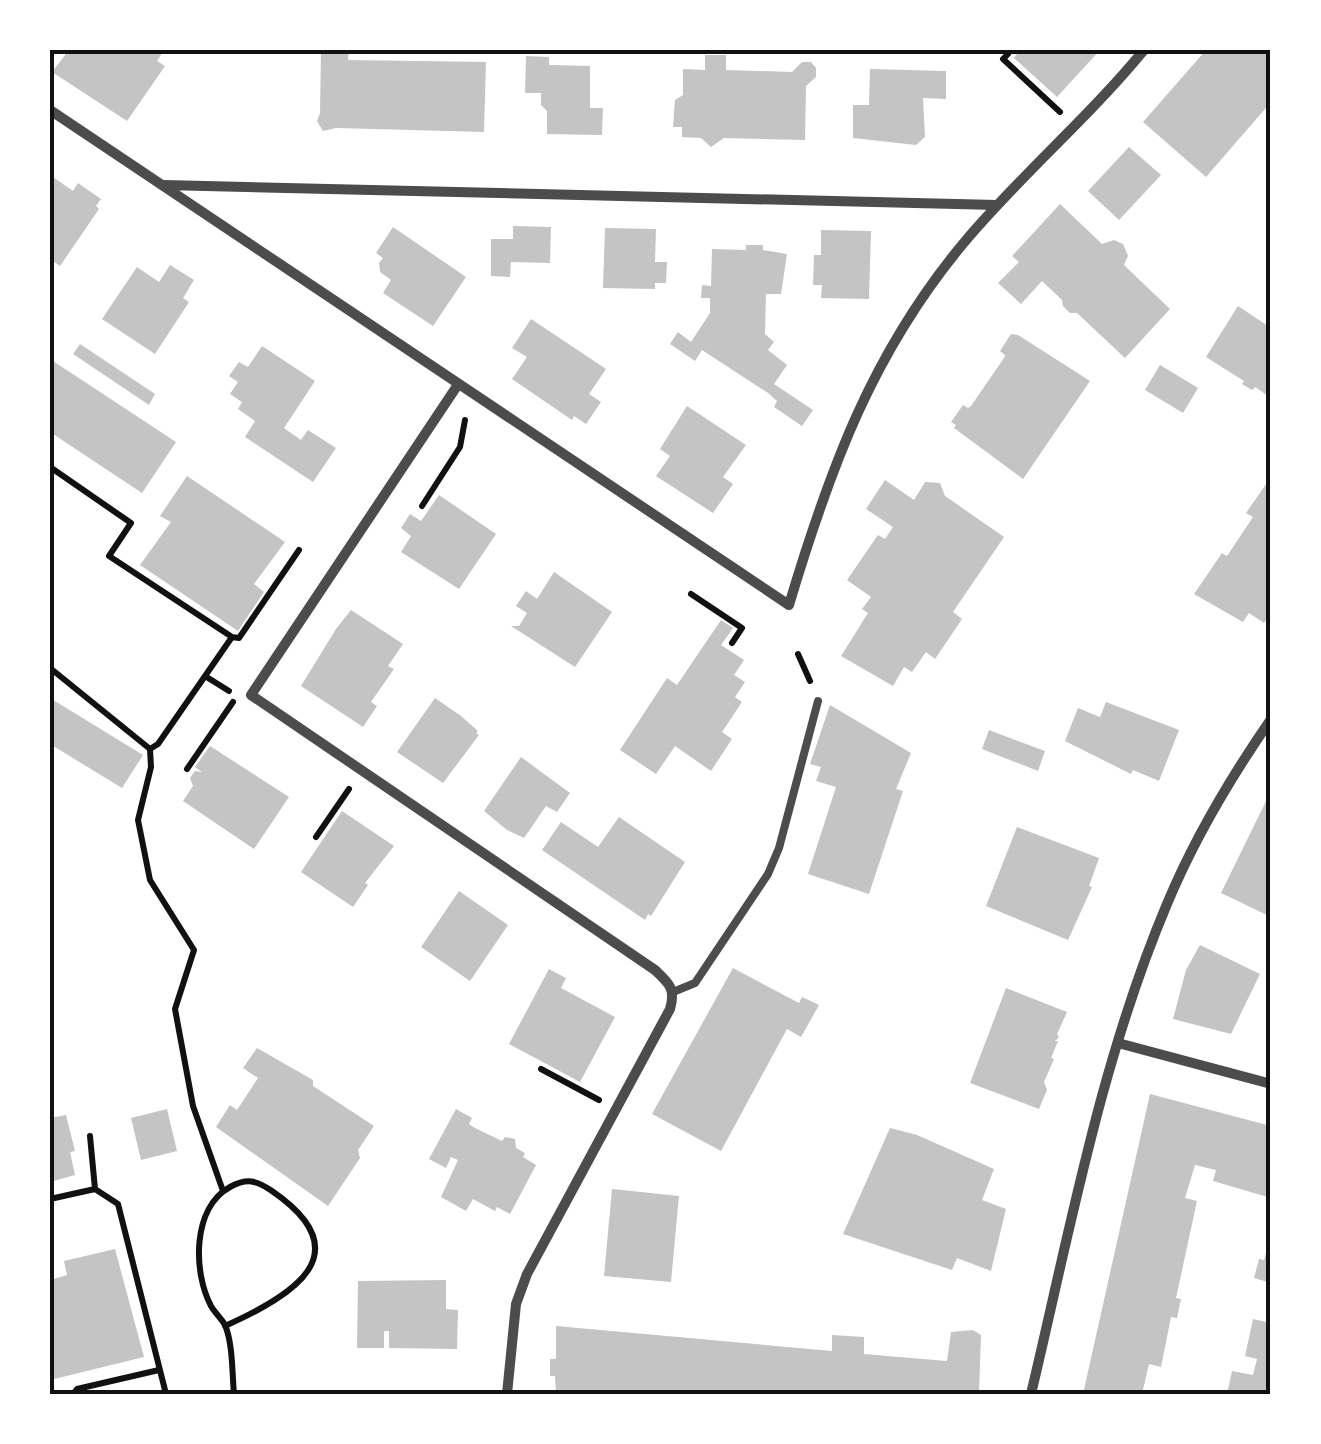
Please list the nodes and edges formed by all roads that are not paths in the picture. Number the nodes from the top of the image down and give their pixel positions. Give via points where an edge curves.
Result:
1 (1144, 50) edge
2 (50, 110) edge
3 (160, 184) junction
4 (997, 204) junction
5 (457, 386) junction
6 (818, 700) road end
7 (1271, 719) edge
8 (673, 992) junction
9 (1118, 1043) junction
10 (1271, 1084) edge
11 (508, 1394) edge
12 (1031, 1394) edge

1 - 4 street
2 - 3 street
3 - 4 street
3 - 5 street
4 - 5 street via 912,311 859,404 823,492 789,605
5 - 8 street via 250,694 655,970
6 - 8 lane via 768,874 694,982
7 - 9 street via 1184,868
8 - 11 street via 670,1009 527,1274 516,1304
9 - 10 street
9 - 12 street

